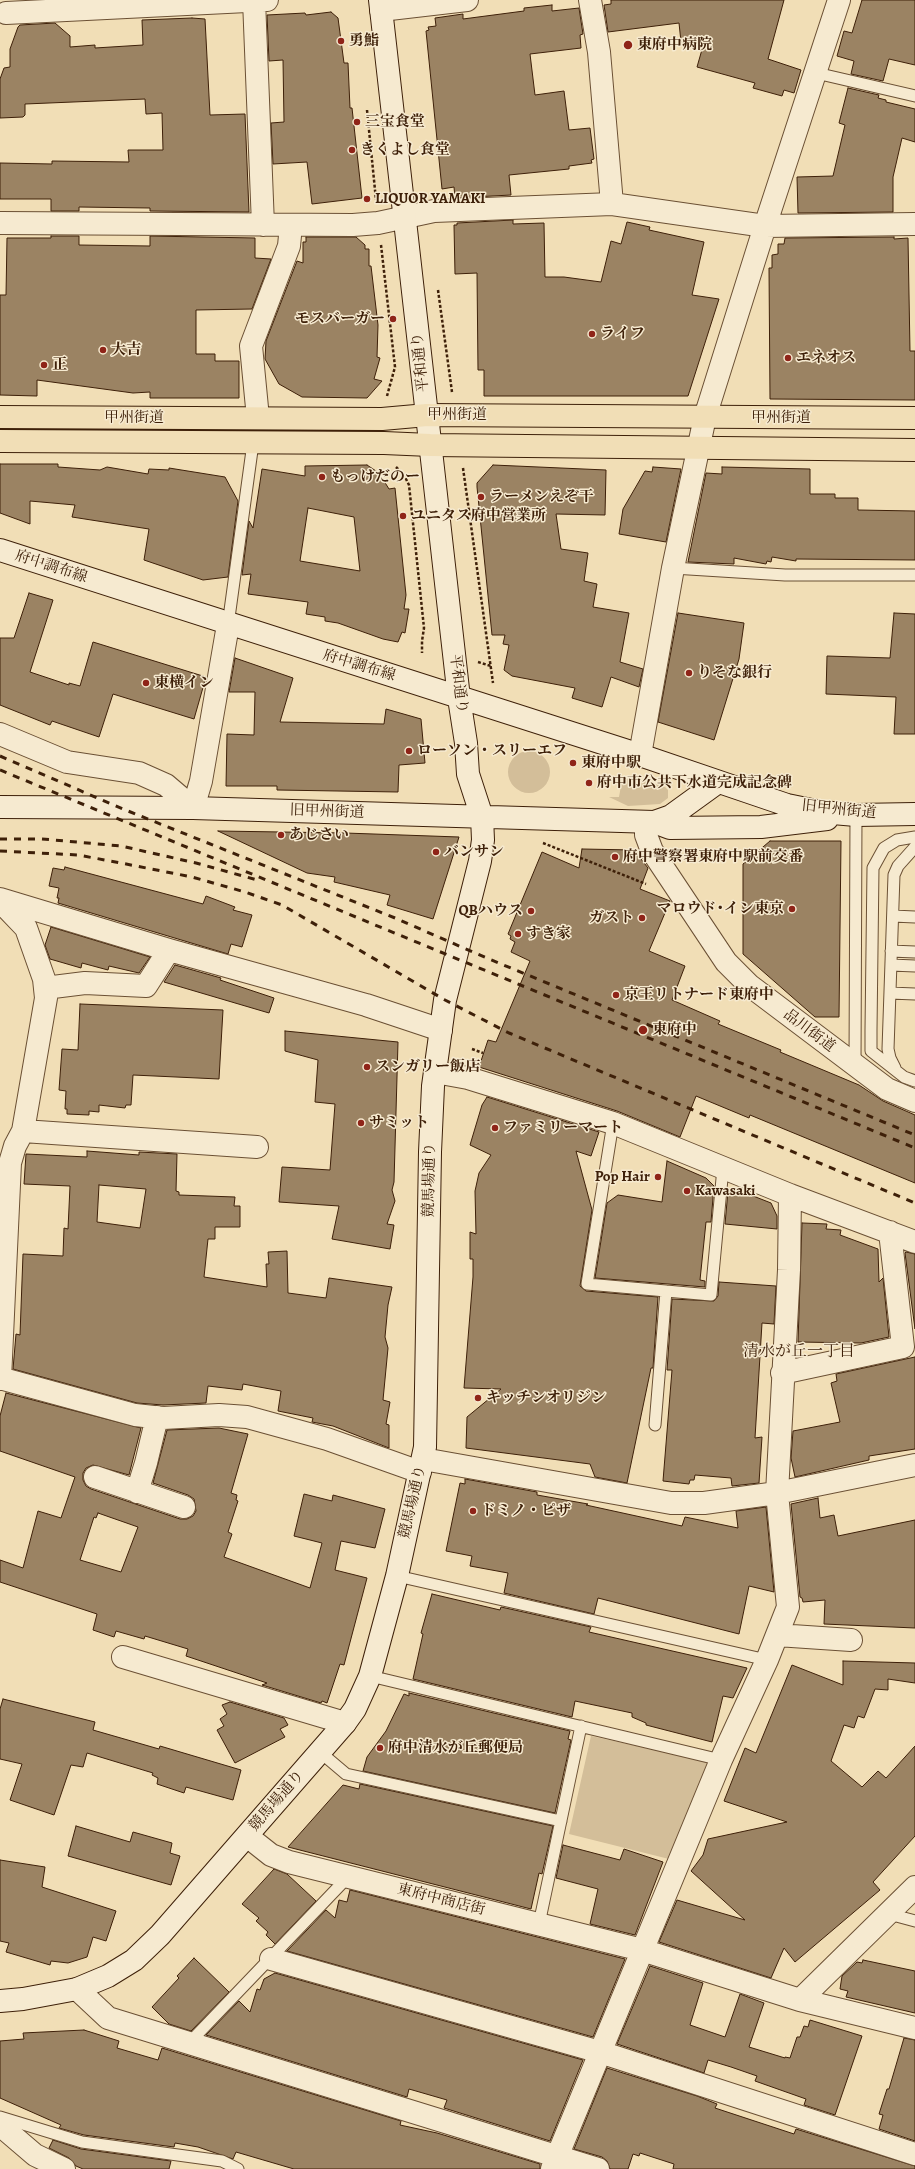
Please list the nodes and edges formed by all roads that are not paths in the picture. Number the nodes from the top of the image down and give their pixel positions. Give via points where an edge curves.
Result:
1 (254, 0) edge
2 (267, 0) edge
3 (468, 0) edge
4 (590, 0) edge
5 (839, 0) edge
6 (209, 1) edge
7 (120, 4) edge
8 (380, 5) edge
9 (4, 13) edge
10 (816, 73) junction
11 (915, 96) edge
12 (612, 204) junction
13 (404, 216) junction
14 (0, 223) edge
15 (915, 224) edge
16 (263, 225) junction
17 (291, 225) junction
18 (765, 226) junction
19 (427, 414) junction
20 (0, 417) edge
21 (705, 417) junction
22 (258, 418) junction
23 (915, 418) edge
24 (0, 441) edge
25 (253, 443) junction
26 (430, 445) junction
27 (699, 447) junction
28 (915, 450) edge
29 (0, 550) edge
30 (673, 568) junction
31 (915, 575) edge
32 (228, 625) junction
33 (459, 698) junction
34 (0, 734) edge
35 (640, 755) junction
36 (718, 782) junction
37 (0, 807) edge
38 (193, 808) junction
39 (915, 814) edge
40 (856, 815) junction
41 (482, 817) junction
42 (650, 822) junction
43 (915, 837) edge
44 (915, 847) edge
45 (856, 851) junction
46 (873, 868) junction
47 (0, 900) edge
48 (893, 916) junction
49 (915, 917) edge
50 (169, 950) junction
51 (892, 951) junction
52 (915, 952) edge
53 (891, 965) junction
54 (915, 966) edge
55 (45, 988) junction
56 (890, 993) junction
57 (915, 994) edge
58 (854, 1028) junction
59 (440, 1030) junction
60 (871, 1030) junction
61 (854, 1065) junction
62 (435, 1072) junction
63 (904, 1077) junction
64 (915, 1081) edge
65 (915, 1101) edge
66 (613, 1123) junction
67 (13, 1141) edge
68 (257, 1147) dead end
69 (723, 1168) junction
70 (790, 1195) junction
71 (890, 1232) junction
72 (915, 1242) edge
73 (666, 1291) junction
74 (782, 1373) junction
75 (1, 1374) edge
76 (157, 1417) junction
77 (655, 1424) dead end
78 (915, 1465) edge
79 (421, 1466) junction
80 (96, 1477) dead end
81 (137, 1492) junction
82 (777, 1493) junction
83 (184, 1507) dead end
84 (397, 1576) junction
85 (777, 1635) junction
86 (851, 1640) dead end
87 (123, 1657) dead end
88 (767, 1660) junction
89 (370, 1676) junction
90 (345, 1724) junction
91 (581, 1726) junction
92 (320, 1752) junction
93 (721, 1760) junction
94 (561, 1821) junction
95 (247, 1836) junction
96 (348, 1878) junction
97 (915, 1887) edge
98 (889, 1914) junction
99 (915, 1921) edge
100 (539, 1924) junction
101 (642, 1950) junction
102 (271, 1959) junction
103 (77, 1988) junction
104 (800, 2000) junction
105 (0, 2001) edge
106 (915, 2028) edge
107 (190, 2042) junction
108 (600, 2052) junction
109 (0, 2117) edge
110 (0, 2125) edge
111 (915, 2154) edge
112 (554, 2163) edge
113 (64, 2169) edge
114 (238, 2169) edge
115 (598, 2169) edge

1 - 2 street
1 - 6 street
1 - 16 street
3 - 8 street
4 - 12 street via 599,52
5 - 10 street
6 - 7 street
7 - 9 street
8 - 13 street, 平和通り
10 - 11 lane
10 - 18 street
12 - 13 street via 434,211
12 - 18 street
13 - 17 street via 378,223 353,225
13 - 19 street, 平和通り
14 - 16 street
15 - 18 street
16 - 17 street
17 - 22 street via 289,246 251,346
18 - 21 street
19 - 21 highway, 甲州街道
19 - 22 highway, 甲州街道 via 382,419
19 - 26 street, 平和通り
20 - 22 highway, 甲州街道
21 - 23 highway, 甲州街道
21 - 27 street
24 - 25 highway, 甲州街道
25 - 26 highway, 甲州街道
25 - 32 lane
26 - 27 highway, 甲州街道
26 - 33 street, 平和通り
27 - 28 highway, 甲州街道
27 - 30 street
29 - 32 street, 府中調布線
30 - 31 lane via 785,575
30 - 35 street
32 - 33 street, 府中調布線
32 - 38 street via 202,781
33 - 35 street, 府中調布線
33 - 41 street, 平和通り via 468,774
34 - 38 street via 67,762 139,773 166,785
35 - 36 street, 府中調布線
36 - 40 street, 旧甲州街道 via 787,805 821,812
36 - 42 street via 672,816
37 - 38 street, 旧甲州街道
38 - 41 street, 旧甲州街道
39 - 40 street, 旧甲州街道
40 - 42 street via 761,827 670,828
40 - 45 lane
41 - 42 street, 旧甲州街道
41 - 59 street, 競馬場通り via 483,840 480,861
42 - 61 street, 品川街道 via 646,835 652,851 726,962 748,985
43 - 46 lane via 897,840 884,848
44 - 48 lane via 896,870
45 - 46 lane
45 - 58 lane
46 - 60 lane
47 - 50 street
47 - 55 street via 26,928
48 - 49 lane
48 - 51 lane
50 - 55 street via 146,986 85,984
50 - 59 street via 366,1005
51 - 52 lane
51 - 53 lane
53 - 54 lane
53 - 56 lane
55 - 67 street via 41,1030
56 - 57 lane
56 - 63 lane via 888,1049 890,1058
58 - 60 lane
58 - 61 lane
59 - 62 street, 競馬場通り
60 - 63 lane via 871,1051
61 - 65 street, 品川街道 via 887,1089
62 - 66 street via 468,1078
62 - 79 street, 競馬場通り via 430,1152 425,1448
63 - 64 lane
66 - 69 street
66 - 73 lane via 587,1284
67 - 68 street
67 - 75 street via 7,1217
69 - 70 street
69 - 73 lane via 711,1295
70 - 71 street
70 - 74 street via 789,1270
71 - 72 street
71 - 74 street via 903,1347
73 - 77 lane
74 - 82 street
75 - 76 street via 135,1415
76 - 79 street via 247,1417
76 - 81 street
78 - 82 street
79 - 82 street via 671,1503 704,1503
79 - 84 street, 競馬場通り
80 - 81 street
81 - 83 street
82 - 85 street via 788,1607
84 - 88 lane
84 - 89 street, 競馬場通り
85 - 86 street
85 - 88 street
87 - 90 street
88 - 93 street
89 - 90 street, 競馬場通り via 355,1710
89 - 91 lane
90 - 92 street, 競馬場通り
91 - 93 lane
91 - 94 lane
92 - 94 lane via 346,1774
92 - 95 street, 競馬場通り
93 - 101 street
94 - 100 lane
95 - 96 street, 東府中商店街 via 271,1855
95 - 103 street, 競馬場通り via 160,1935 134,1960 108,1976
96 - 100 street, 東府中商店街
96 - 102 lane
97 - 98 street
98 - 99 lane
98 - 104 street
100 - 101 street, 東府中商店街
101 - 104 street, 東府中商店街
101 - 108 street
102 - 107 lane
102 - 108 street
103 - 105 street, 競馬場通り
103 - 107 street via 108,2018
104 - 106 street, 東府中商店街
107 - 112 street
108 - 111 street
108 - 112 street
109 - 114 lane via 82,2142 222,2161
110 - 113 street via 35,2155
112 - 115 street

